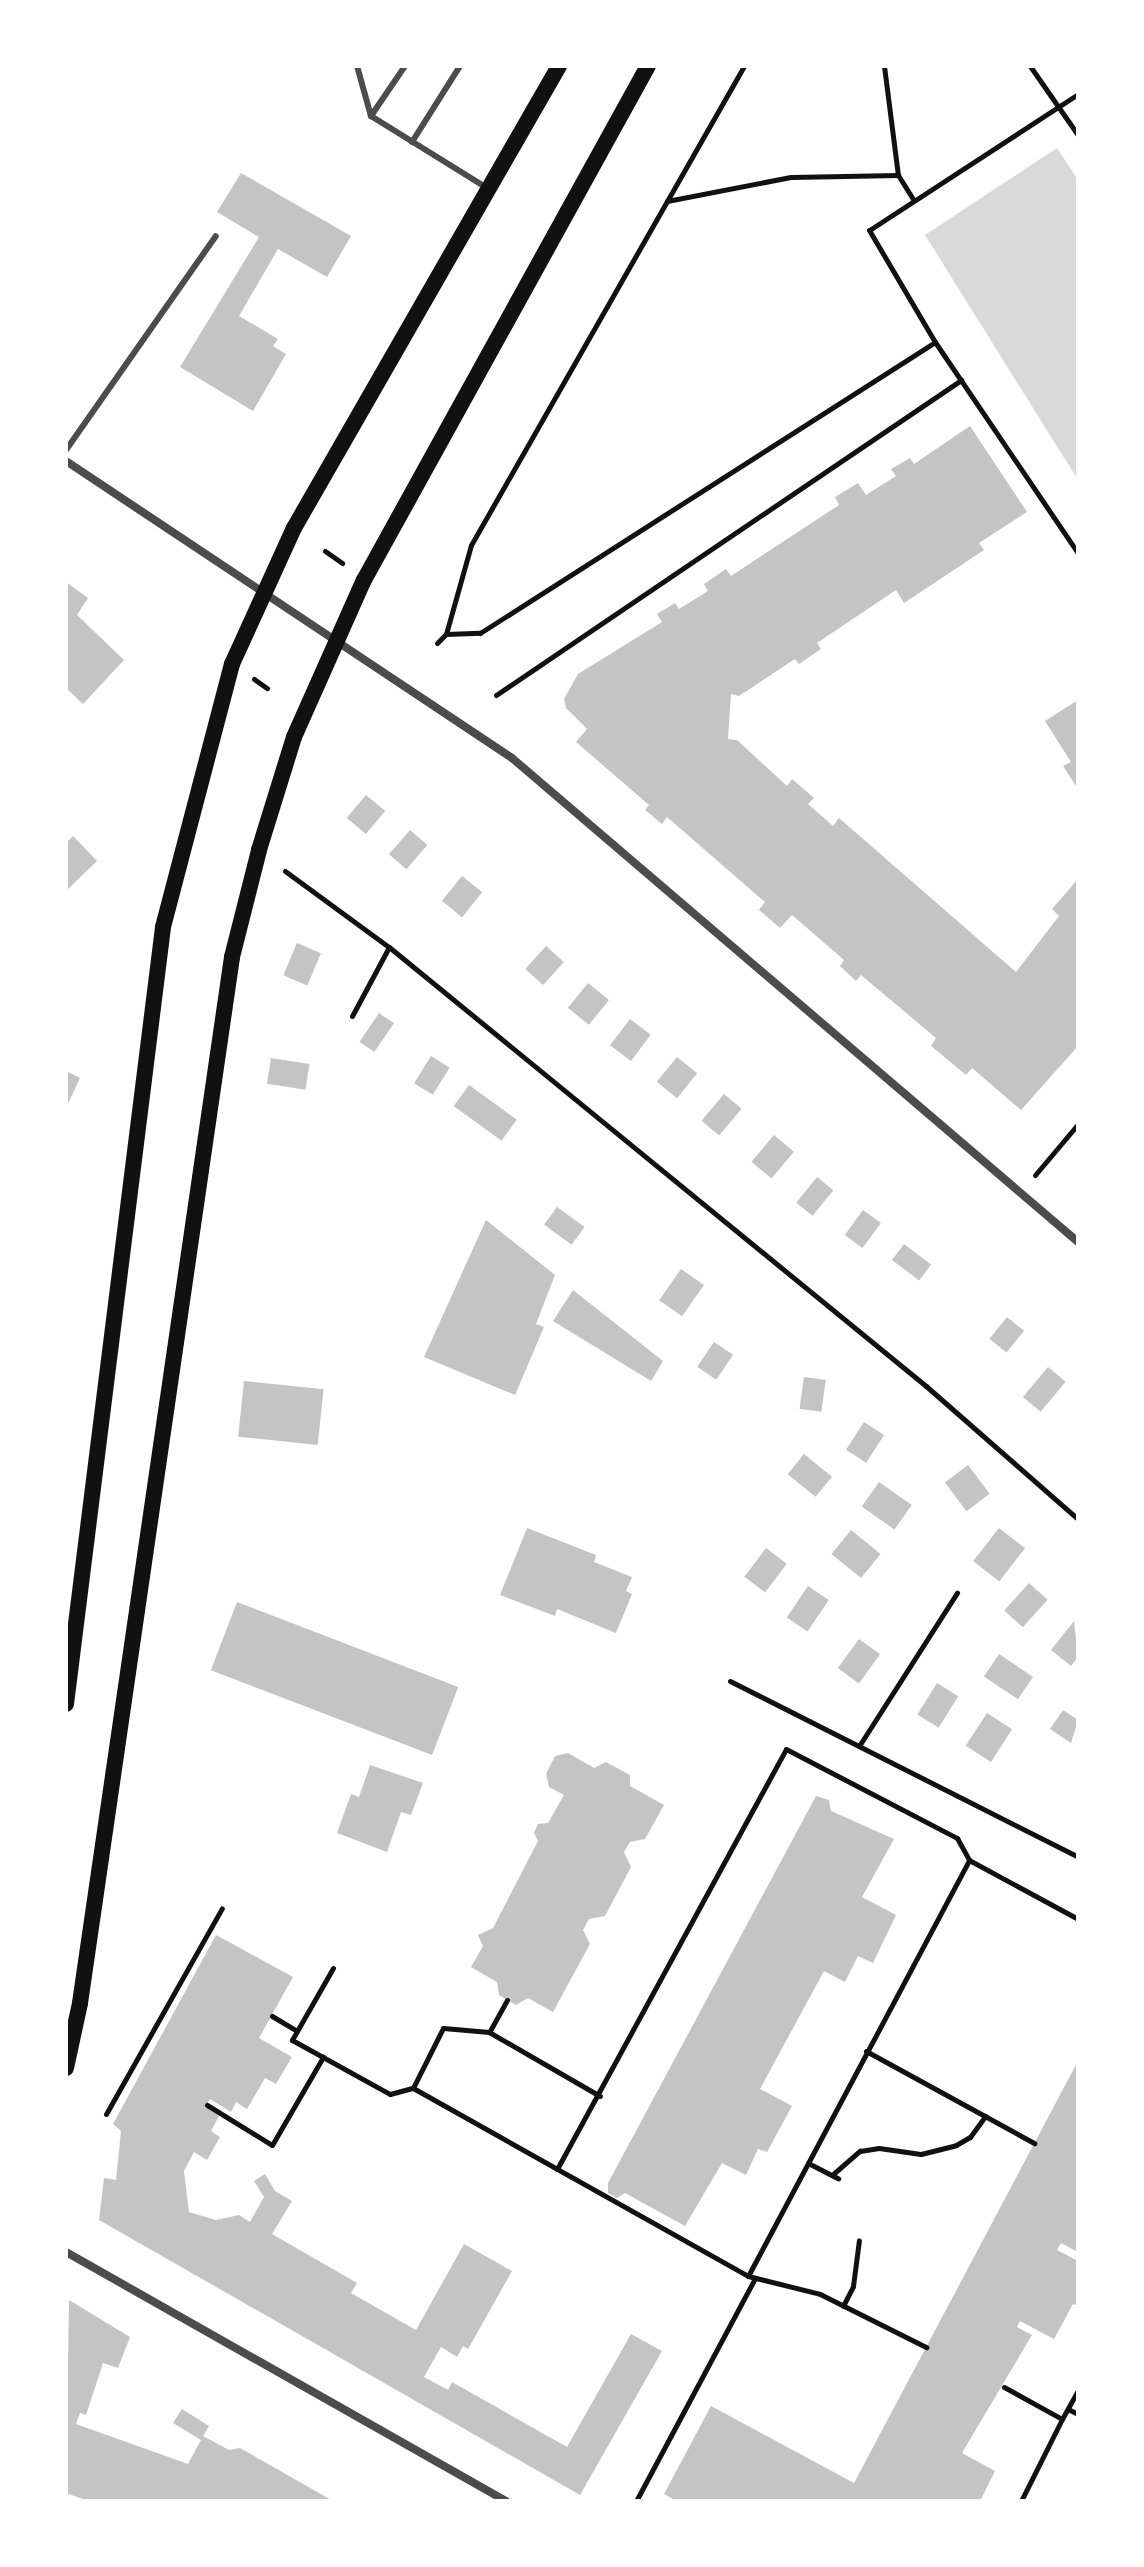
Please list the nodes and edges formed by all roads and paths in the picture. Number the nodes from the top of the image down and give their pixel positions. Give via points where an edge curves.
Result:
1 (357, 66) edge
2 (405, 66) edge
3 (460, 66) edge
4 (559, 66) edge
5 (648, 66) edge
6 (744, 66) edge
7 (884, 66) edge
8 (1030, 66) edge
9 (1078, 94) edge
10 (1058, 105) junction
11 (371, 116) junction
12 (1078, 135) edge
13 (412, 142) junction
14 (898, 175) junction
15 (487, 188) junction
16 (913, 199) junction
17 (666, 202) junction
18 (216, 236) dead end
19 (935, 342) junction
20 (961, 380) junction
21 (66, 450) edge
22 (66, 461) edge
23 (325, 551) dead end
24 (1078, 553) edge
25 (342, 563) dead end
26 (262, 591) junction
27 (446, 634) junction
28 (335, 642) junction
29 (437, 643) dead end
30 (496, 695) dead end
31 (285, 871) dead end
32 (389, 947) junction
33 (352, 1016) dead end
34 (1078, 1124) edge
35 (1041, 1166) dead end
36 (1078, 1242) edge
37 (1078, 1519) edge
38 (957, 1593) dead end
39 (730, 1681) dead end
40 (66, 1704) edge
41 (859, 1746) junction
42 (1078, 1857) edge
43 (969, 1860) junction
44 (222, 1908) dead end
45 (1078, 1919) edge
46 (333, 1968) dead end
47 (507, 2000) dead end
48 (272, 2016) dead end
49 (297, 2031) junction
50 (489, 2032) junction
51 (866, 2051) junction
52 (323, 2057) junction
53 (66, 2068) edge
54 (413, 2088) junction
55 (600, 2096) junction
56 (207, 2105) dead end
57 (106, 2114) dead end
58 (985, 2116) junction
59 (1034, 2143) dead end
60 (898, 2153) junction
61 (899, 2162) dead end
62 (808, 2163) junction
63 (557, 2169) junction
64 (859, 2240) dead end
65 (66, 2252) edge
66 (752, 2277) junction
67 (843, 2306) junction
68 (926, 2347) dead end
69 (1004, 2387) dead end
70 (1078, 2390) edge
71 (1068, 2409) junction
72 (1078, 2411) edge
73 (1062, 2419) junction
74 (506, 2501) edge
75 (636, 2501) edge
76 (1021, 2501) edge

1 - 11 lane
2 - 11 lane
3 - 13 lane
4 - 15 main road
5 - 28 main road via 441,436
6 - 17 path
7 - 14 path
8 - 10 path
9 - 10 path
10 - 12 path
10 - 16 path
11 - 13 lane
13 - 15 lane
14 - 16 path
14 - 17 path via 791,177
15 - 26 main road
16 - 19 path via 869,230
17 - 27 path via 471,545
18 - 21 lane
19 - 20 path
19 - 27 path via 480,633
20 - 24 path
20 - 30 path
22 - 26 street
23 - 25 path
26 - 28 street
26 - 40 main road via 232,664 163,927
27 - 29 path
28 - 36 street via 512,758
28 - 53 main road via 294,737 232,957 80,2003
31 - 32 path
32 - 33 path
32 - 37 path via 926,1386
34 - 35 path
38 - 41 path
39 - 41 path
41 - 42 path
43 - 45 path
43 - 51 path
43 - 55 path via 957,1838 786,1749
44 - 57 path
46 - 49 path
47 - 50 path
48 - 49 path
49 - 52 path via 292,2040
50 - 54 path via 443,2028
50 - 55 path
51 - 58 path
51 - 62 path
52 - 54 path via 390,2094
52 - 56 path via 272,2145
54 - 63 path
55 - 63 path
58 - 59 path
58 - 60 path via 970,2137 956,2145
60 - 61 path
60 - 62 path via 860,2151 835,2176
62 - 66 path
63 - 66 path
64 - 67 path via 853,2286
65 - 74 street
66 - 67 path via 820,2294
66 - 75 path
67 - 68 path
69 - 73 path
70 - 71 path
71 - 72 path
71 - 73 path
73 - 76 path

